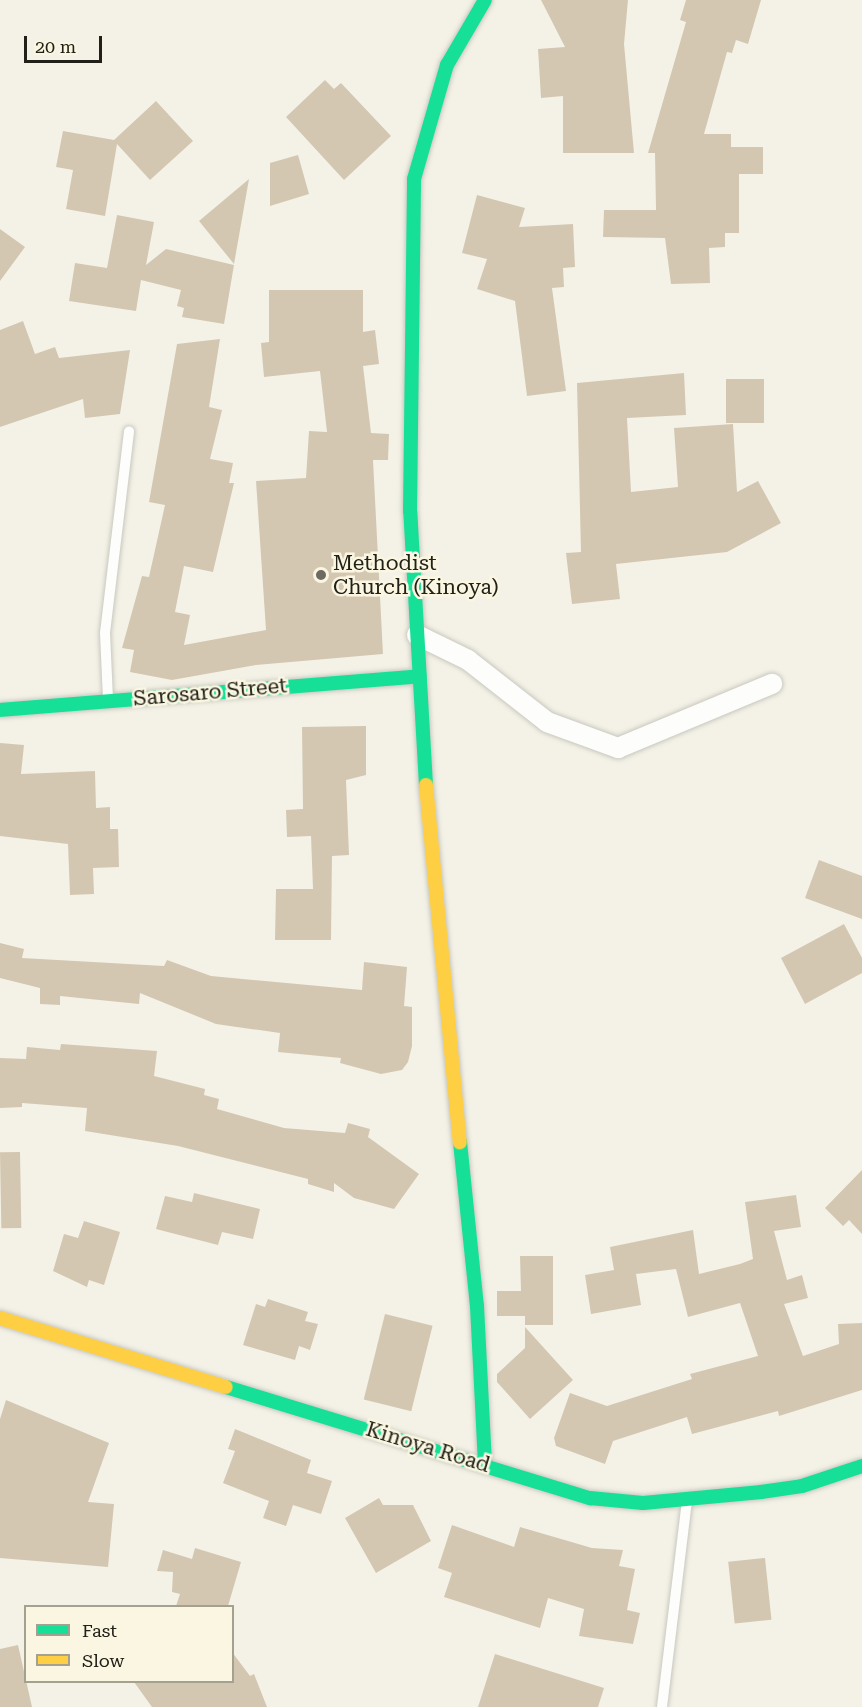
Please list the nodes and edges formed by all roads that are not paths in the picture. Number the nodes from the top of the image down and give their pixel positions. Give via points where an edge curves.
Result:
1 (485, 0) edge
2 (129, 431) dead end
3 (417, 635) junction
4 (420, 676) junction
5 (772, 684) dead end
6 (108, 701) junction
7 (0, 710) edge
8 (0, 1318) edge
9 (485, 1465) junction
10 (862, 1466) edge
11 (687, 1500) junction
12 (662, 1707) edge

1 - 3 street via 447,65 414,179 410,511
2 - 6 lane via 105,633
3 - 4 street
3 - 5 street via 468,660 547,722 618,748
4 - 6 street, Sarosaro Street
4 - 9 street via 432,878 477,1306
6 - 7 street, Sarosaro Street
8 - 9 street, Kinoya Road
9 - 11 street, Kinoya Road via 590,1498
10 - 11 street, Kinoya Road via 802,1486
11 - 12 lane

